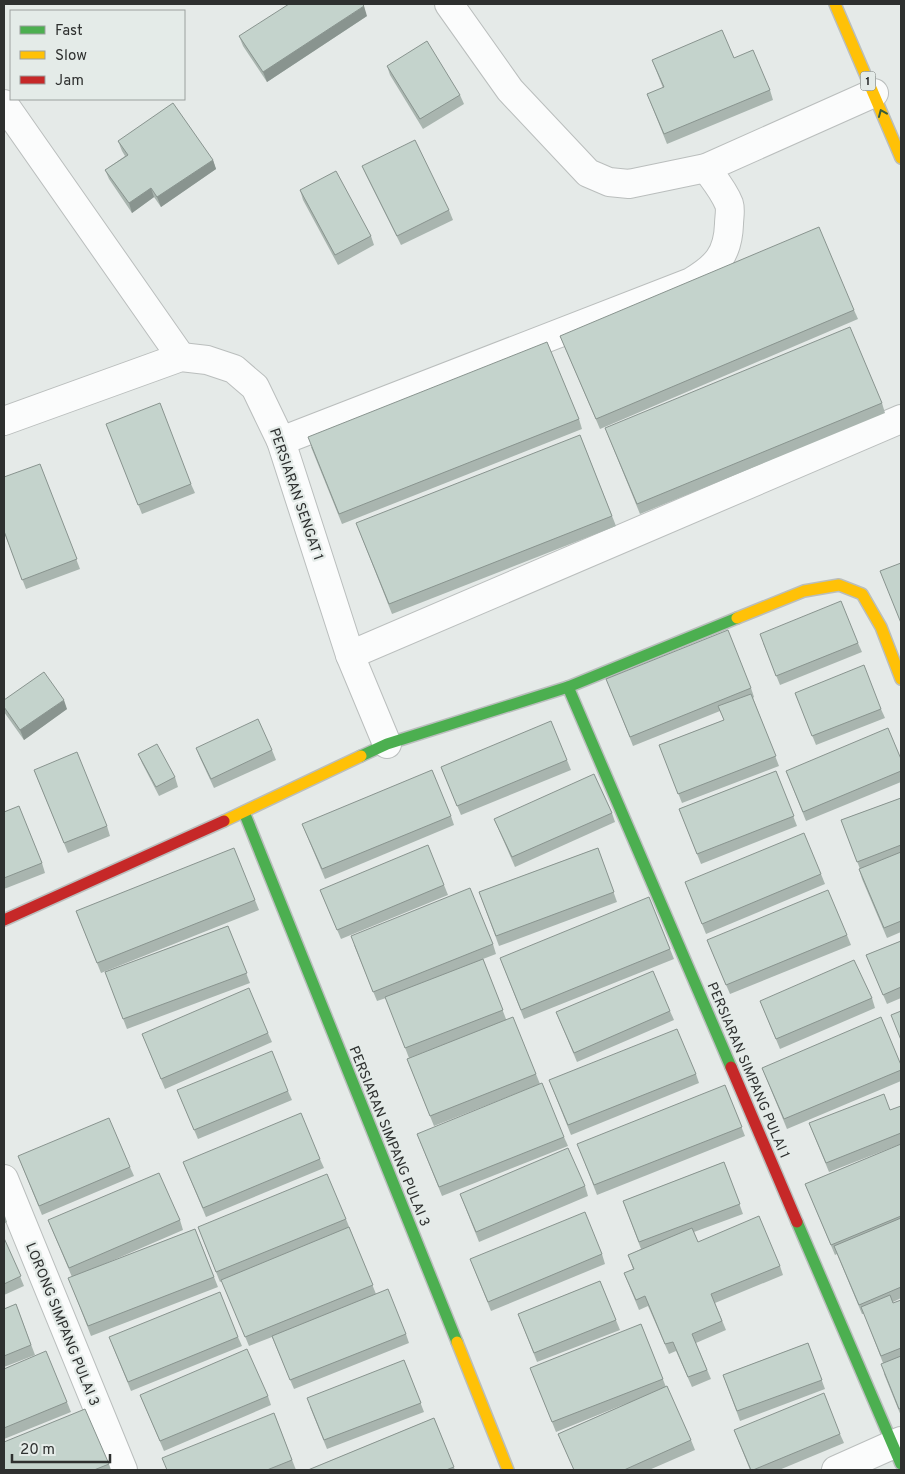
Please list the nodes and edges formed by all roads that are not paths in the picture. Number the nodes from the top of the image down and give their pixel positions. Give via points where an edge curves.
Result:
1 (449, 4) edge
2 (835, 4) edge
3 (874, 93) junction
4 (4, 104) edge
5 (901, 158) edge
6 (706, 168) junction
7 (181, 357) junction
8 (901, 419) edge
9 (4, 421) edge
10 (281, 441) junction
11 (350, 655) junction
12 (901, 680) edge
13 (568, 687) junction
14 (387, 744) junction
15 (244, 812) junction
16 (4, 920) edge
17 (4, 1179) edge
18 (899, 1450) edge
19 (122, 1470) edge
20 (508, 1470) edge
21 (836, 1470) edge

1 - 6 street via 510,90 588,173 609,182 629,184
2 - 3 main road, 1
5 -> 3 main road, 1
3 - 6 street
4 - 7 street
6 - 10 street via 730,206 729,232 722,255 710,270 691,282
7 - 9 street, PERSIARAN SENGAT 1
7 - 10 street, PERSIARAN SENGAT 1 via 207,360 234,370 254,387
8 - 11 street
10 - 11 street, PERSIARAN SENGAT 1
11 - 14 street, PERSIARAN SENGAT 1
12 - 13 main road via 881,627 862,594 839,585 804,591
13 - 14 main road
13 - 18 main road, PERSIARAN SIMPANG PULAI 1
14 - 15 main road
15 - 16 main road
15 - 20 main road, PERSIARAN SIMPANG PULAI 3
17 - 19 street, LORONG SIMPANG PULAI 3
18 - 21 street

